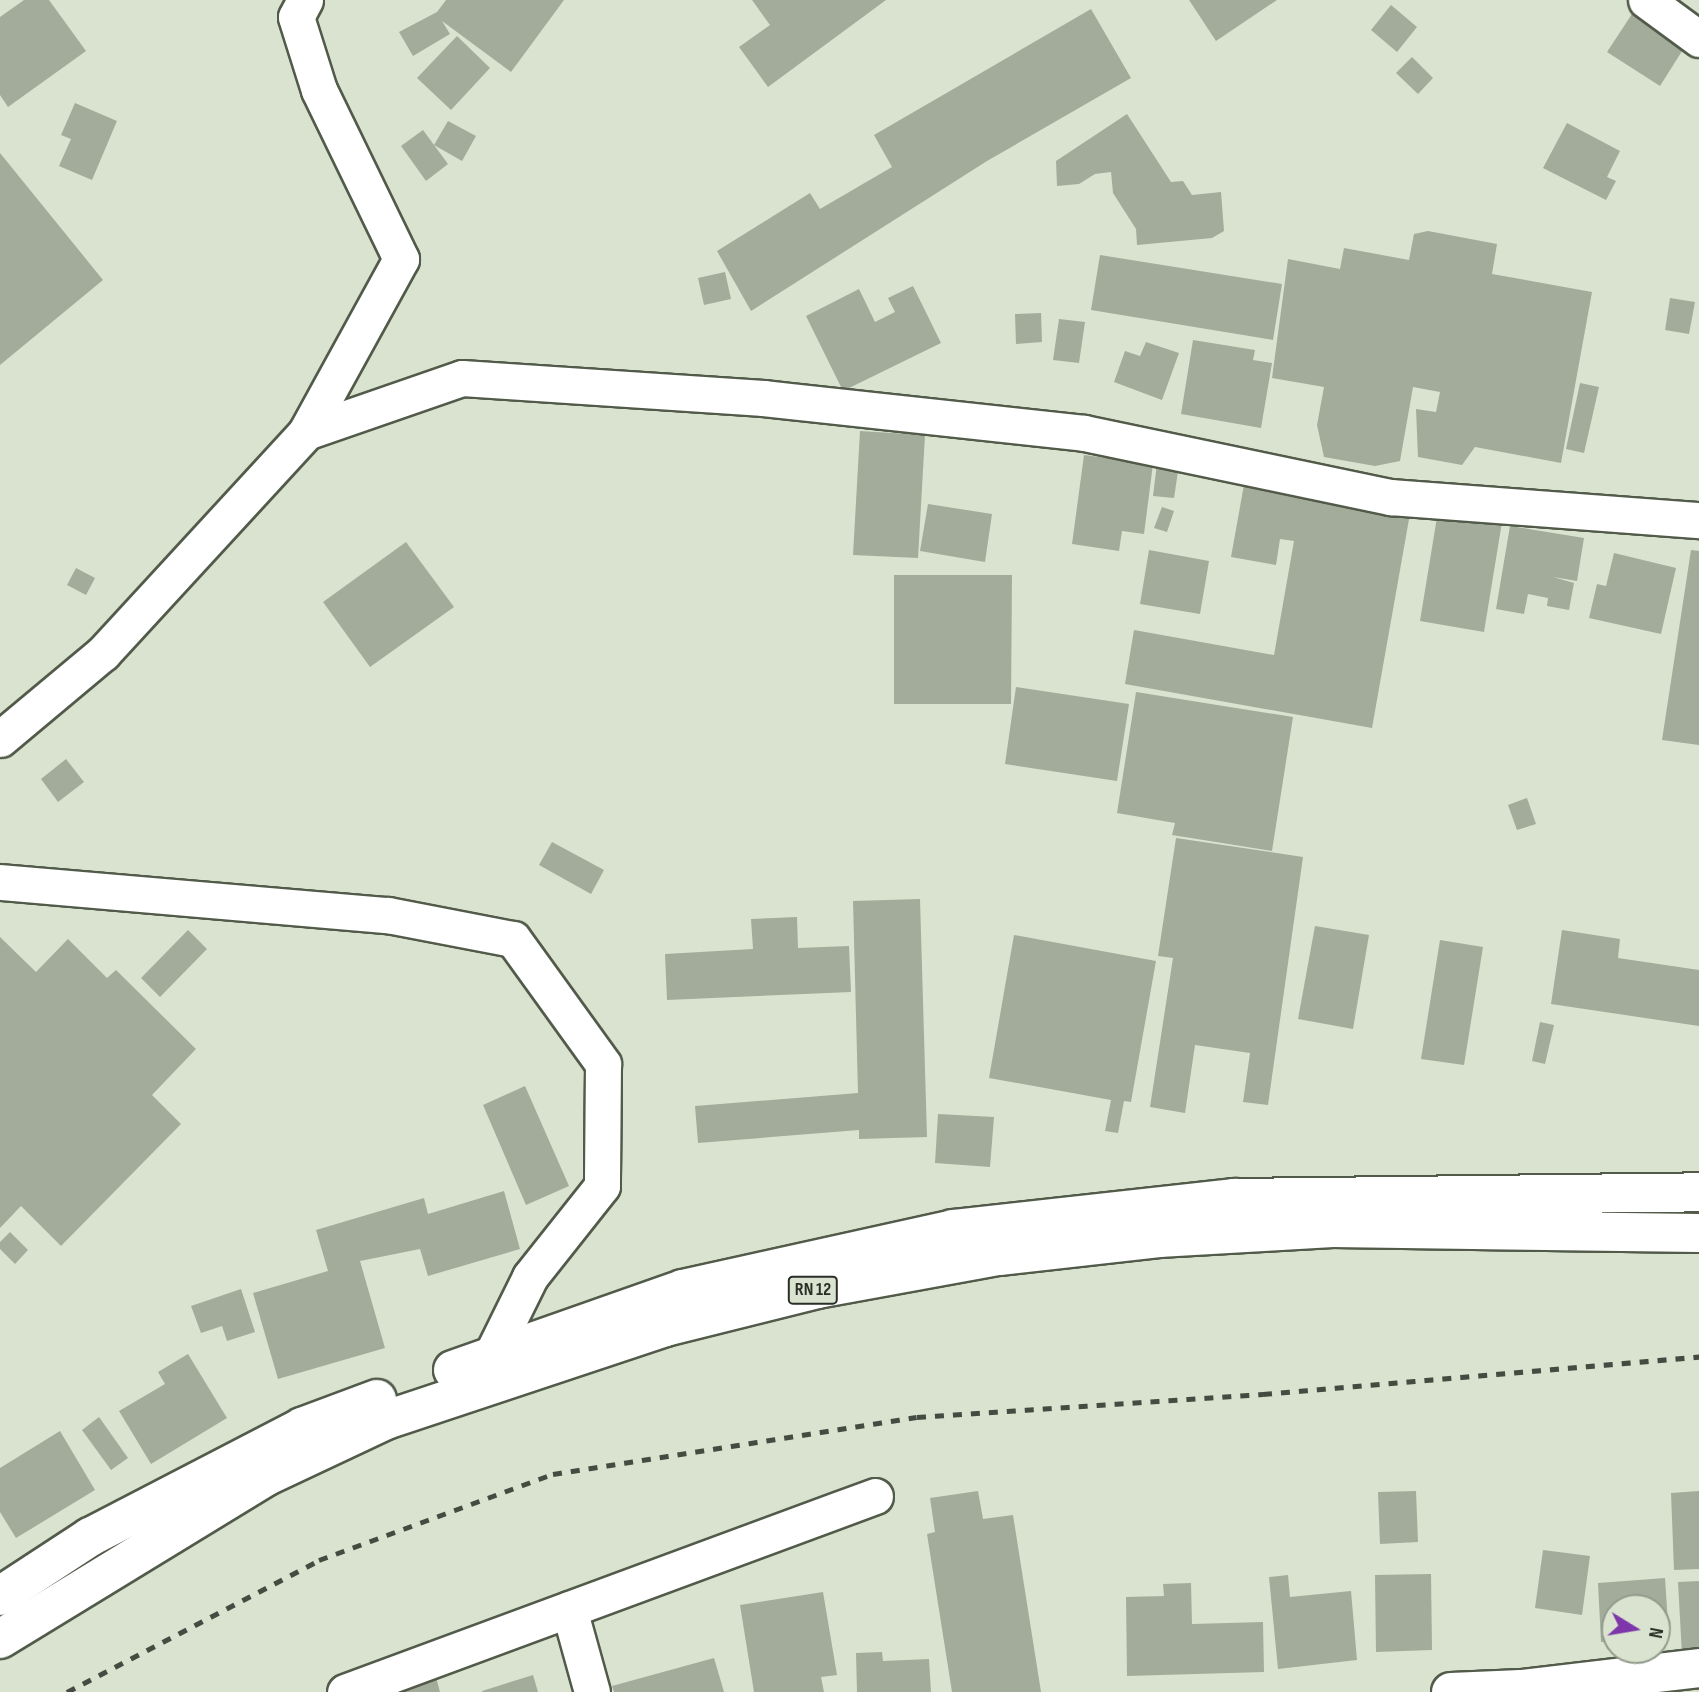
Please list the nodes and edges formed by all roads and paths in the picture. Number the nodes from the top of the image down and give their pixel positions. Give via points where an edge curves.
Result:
1 (305, 0) edge
2 (1646, 0) edge
3 (1699, 39) edge
4 (306, 432) junction
5 (1699, 520) edge
6 (0, 739) edge
7 (0, 882) edge
8 (1688, 1190) edge
9 (1699, 1233) edge
10 (491, 1356) junction
11 (875, 1496) dead end
12 (0, 1595) edge
13 (569, 1609) junction
14 (0, 1640) edge
15 (1699, 1668) edge
16 (1522, 1690) edge
17 (345, 1692) edge
18 (592, 1692) edge
19 (1451, 1692) edge

1 - 4 street via 296,17 319,90 401,259
2 - 3 street
4 - 5 street via 462,378 763,398 1084,433 1391,497
4 - 6 street via 103,653
7 - 10 street via 388,915 513,939 603,1064 602,1186 530,1277
8 - 10 main road, RN 12 via 1234,1198 966,1227 684,1289
9 - 14 main road, RN 12 via 1334,1228 1172,1237 999,1256 817,1289 666,1327 386,1420 265,1477
10 - 12 main road, RN 12 via 302,1427 90,1537
11 - 13 street
13 - 17 street
13 - 18 street
15 - 16 main road
16 - 19 main road

